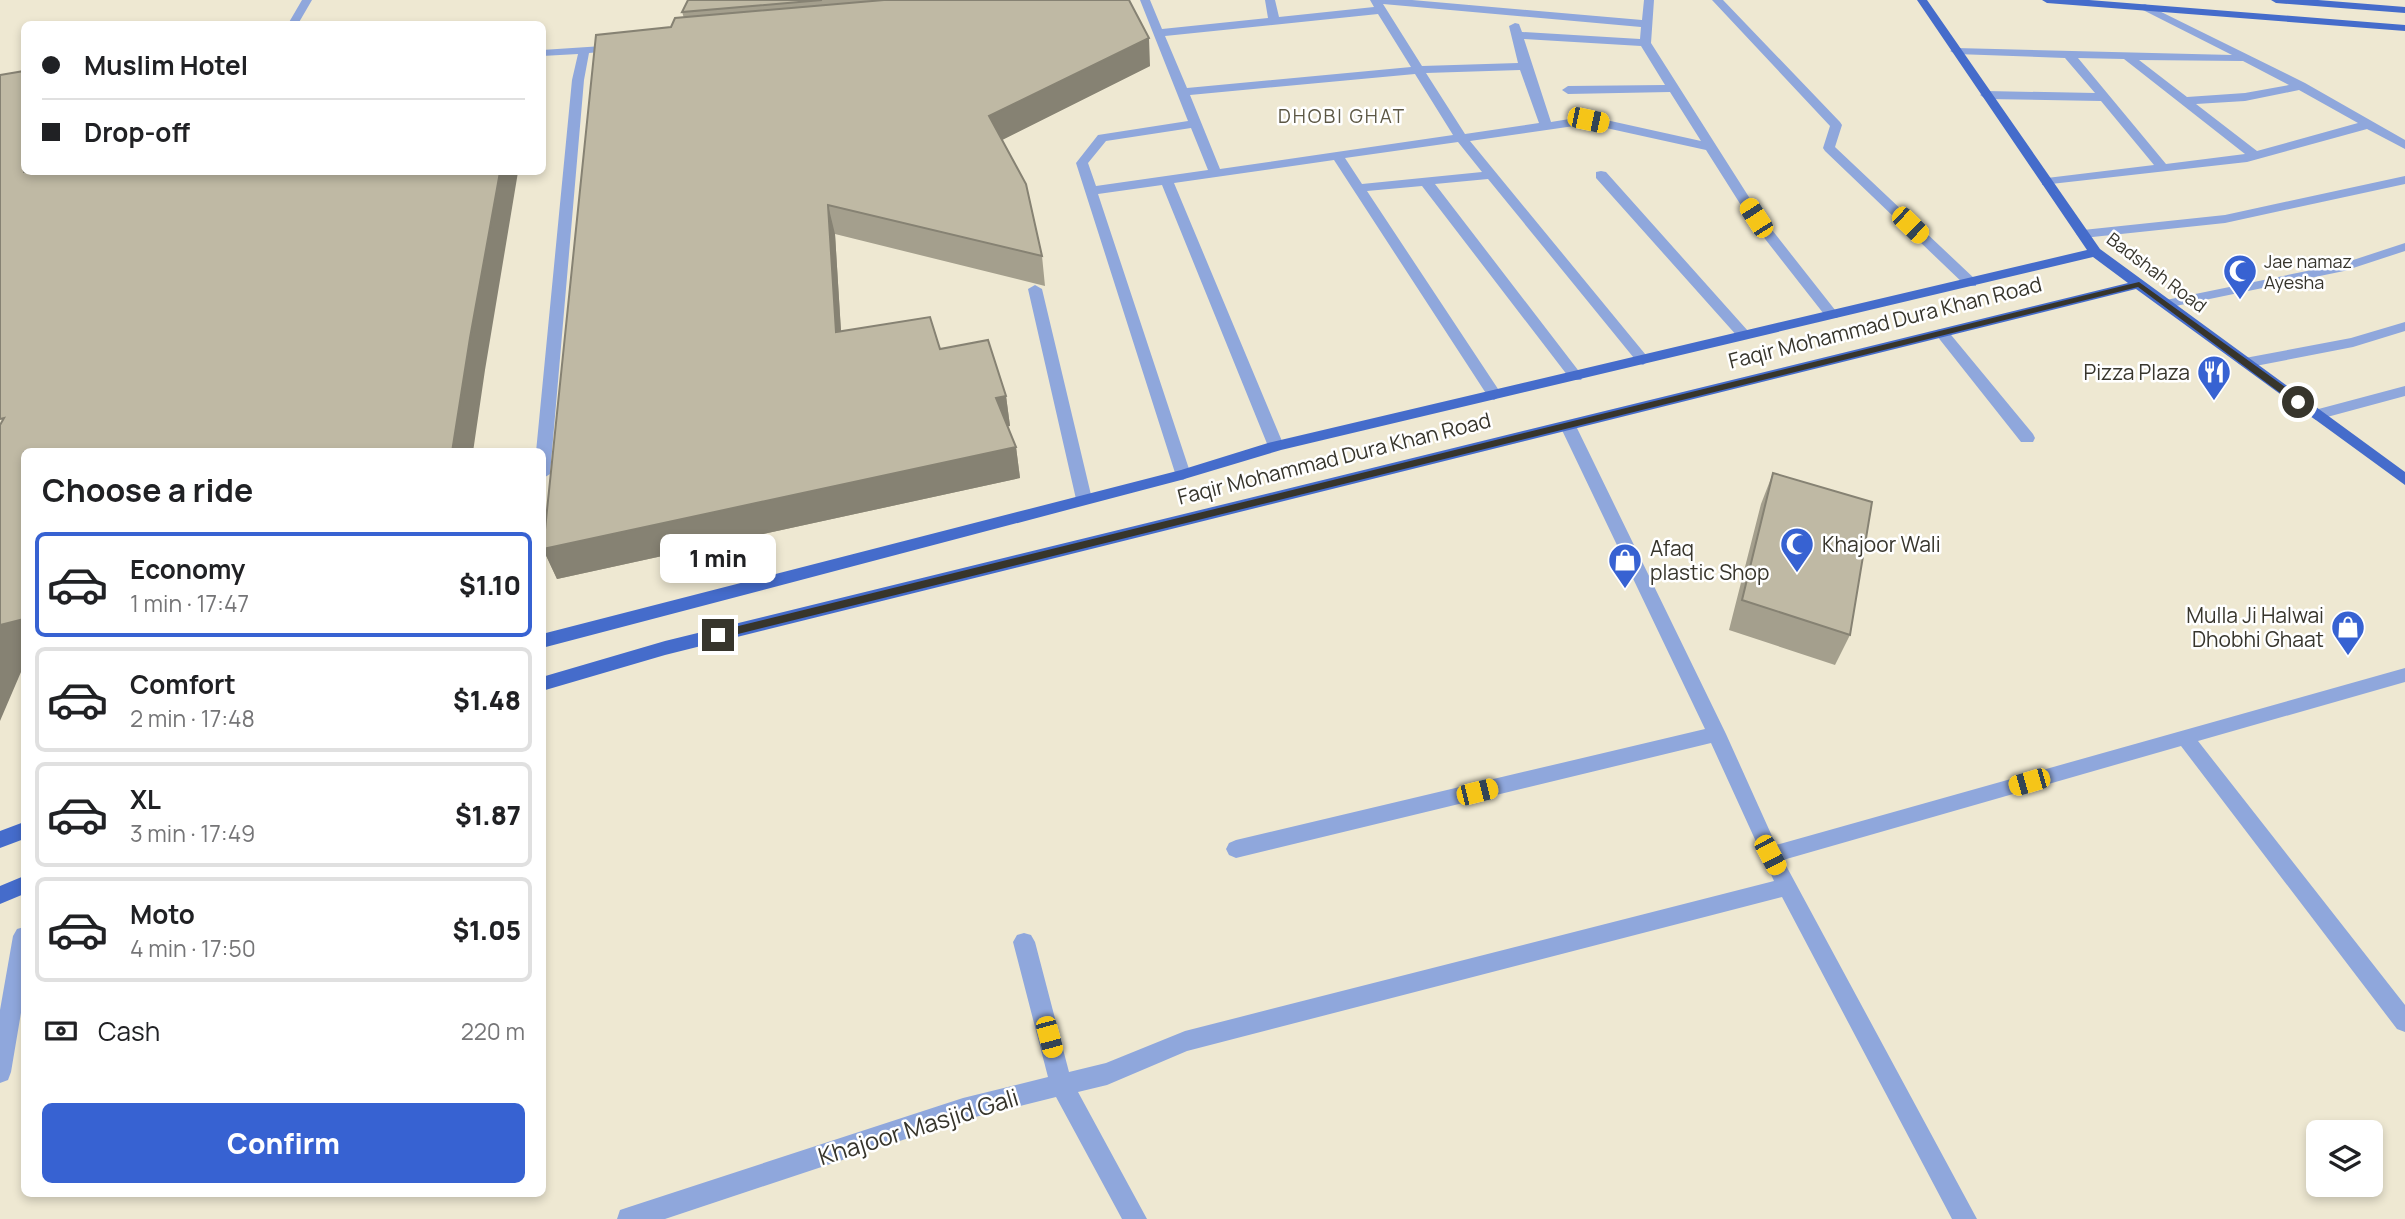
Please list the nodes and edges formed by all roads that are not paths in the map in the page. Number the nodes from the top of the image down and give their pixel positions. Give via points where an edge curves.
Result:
1 (307, 0) edge
2 (1145, 0) edge
3 (1270, 0) edge
4 (1649, 0) edge
5 (1717, 0) edge
6 (1922, 0) edge
7 (2047, 0) edge
8 (2276, 0) edge
9 (1445, 3) edge
10 (1500, 6) edge
11 (2145, 7) junction
12 (1381, 10) junction
13 (2405, 10) edge
14 (1512, 12) junction
15 (295, 21) edge
16 (1273, 21) junction
17 (1647, 24) junction
18 (2405, 29) edge
19 (1158, 33) junction
20 (1517, 35) junction
21 (1645, 43) junction
22 (626, 47) edge
23 (584, 51) junction
24 (1956, 51) junction
25 (546, 53) edge
26 (2069, 55) junction
27 (2127, 57) junction
28 (2246, 60) junction
29 (1525, 66) junction
30 (1417, 70) junction
31 (2301, 86) junction
32 (1673, 88) junction
33 (1568, 90) dead end
34 (1183, 92) junction
35 (1986, 95) junction
36 (2105, 97) junction
37 (2184, 101) junction
38 (1196, 124) junction
39 (2370, 124) junction
40 (1546, 126) junction
41 (1461, 138) junction
42 (2405, 145) edge
43 (1711, 147) junction
44 (1337, 155) junction
45 (2255, 156) junction
46 (2164, 169) junction
47 (1215, 172) junction
48 (1492, 175) junction
49 (1601, 175) dead end
50 (1166, 179) junction
51 (2405, 180) edge
52 (1426, 182) junction
53 (2047, 182) junction
54 (1359, 188) junction
55 (1090, 191) junction
56 (2083, 234) junction
57 (2405, 247) edge
58 (2095, 252) junction
59 (1971, 283) junction
60 (2139, 284) junction
61 (1035, 289) edge
62 (2166, 304) junction
63 (1832, 315) junction
64 (2405, 326) edge
65 (1942, 333) junction
66 (1743, 334) junction
67 (1643, 360) junction
68 (2245, 363) junction
69 (1576, 377) junction
70 (2405, 391) edge
71 (1494, 395) junction
72 (2316, 415) junction
73 (1568, 426) junction
74 (2027, 438) dead end
75 (1276, 446) junction
76 (544, 448) edge
77 (1182, 475) junction
78 (2403, 477) edge
79 (1084, 499) junction
80 (546, 640) edge
81 (2405, 676) edge
82 (546, 683) edge
83 (1717, 734) junction
84 (2185, 738) junction
85 (21, 831) edge
86 (0, 840) edge
87 (1236, 849) dead end
88 (1770, 855) junction
89 (21, 887) edge
90 (1787, 887) junction
91 (0, 895) edge
92 (1024, 942) dead end
93 (21, 953) edge
94 (2405, 1022) edge
95 (0, 1072) edge
96 (1061, 1084) junction
97 (629, 1219) edge
98 (1135, 1219) edge
99 (1965, 1219) edge

1 - 15 street
2 - 19 street
3 - 16 street
4 - 17 street
5 - 59 street via 1836,125 1829,148
6 - 24 main road, Badshah Road
7 - 11 main road
8 - 13 main road
9 - 10 street
9 - 12 street via 1375,0
10 - 14 street
11 - 18 main road
11 - 28 street
12 - 16 street
12 - 30 street
14 - 17 street
14 - 20 street
16 - 19 street
17 - 21 street
19 - 34 street
20 - 21 street
20 - 29 street
21 - 32 street
22 - 23 street
23 - 25 street
23 - 76 street
24 - 26 street
24 - 35 main road, Badshah Road
26 - 27 street
26 - 36 street
27 - 28 street
27 - 37 street
28 - 31 street
29 - 30 street
29 - 40 street
30 - 34 street
30 - 41 street
31 - 37 street via 2245,97
31 - 39 street
32 - 33 street
32 - 43 street
34 - 38 street
35 - 36 street
35 - 53 main road, Badshah Road
36 - 46 street
37 - 45 street
38 - 47 street
38 - 55 street via 1102,138 1082,163
39 - 42 street
39 - 45 street
40 - 41 street
40 - 43 street via 1588,120
41 - 44 street
41 - 48 street
43 - 63 street via 1756,218
44 - 47 street
44 - 54 street
45 - 46 street
46 - 53 street
47 - 50 street
48 - 52 street
48 - 67 street
49 - 66 street
50 - 55 street
50 - 75 street
51 - 56 street via 2225,219
52 - 54 street
52 - 69 street
53 - 56 main road, Badshah Road
54 - 71 street
55 - 77 street
56 - 58 main road, Badshah Road
57 - 62 street via 2344,267
58 - 59 main road, Faqir Mohammad Dura Khan Road
58 - 60 main road, Badshah Road
59 - 63 main road, Faqir Mohammad Dura Khan Road
60 - 62 main road, Badshah Road
60 - 65 main road, Faqir Mohammad Dura Khan Road
61 - 79 street
62 - 68 main road, Badshah Road
63 - 66 main road, Faqir Mohammad Dura Khan Road
64 - 68 street via 2353,342
65 - 73 main road, Faqir Mohammad Dura Khan Road
65 - 74 street
66 - 67 main road, Faqir Mohammad Dura Khan Road
67 - 69 main road, Faqir Mohammad Dura Khan Road
68 - 72 main road, Badshah Road
69 - 71 main road, Faqir Mohammad Dura Khan Road
70 - 72 street
71 - 75 main road, Faqir Mohammad Dura Khan Road
72 - 78 main road, Badshah Road
73 - 82 main road, Faqir Mohammad Dura Khan Road via 665,648
73 - 83 street
75 - 77 main road, Faqir Mohammad Dura Khan Road
77 - 79 main road, Faqir Mohammad Dura Khan Road
79 - 80 main road, Faqir Mohammad Dura Khan Road
81 - 84 street
83 - 87 street
83 - 88 street
84 - 88 street
84 - 94 street
85 - 86 main road
88 - 90 street
89 - 91 main road
90 - 96 street, Khajoor Masjid Gali via 1185,1041 1107,1074
90 - 99 street
92 - 96 street
93 - 95 street
96 - 97 street, Khajoor Masjid Gali via 963,1109
96 - 98 street

